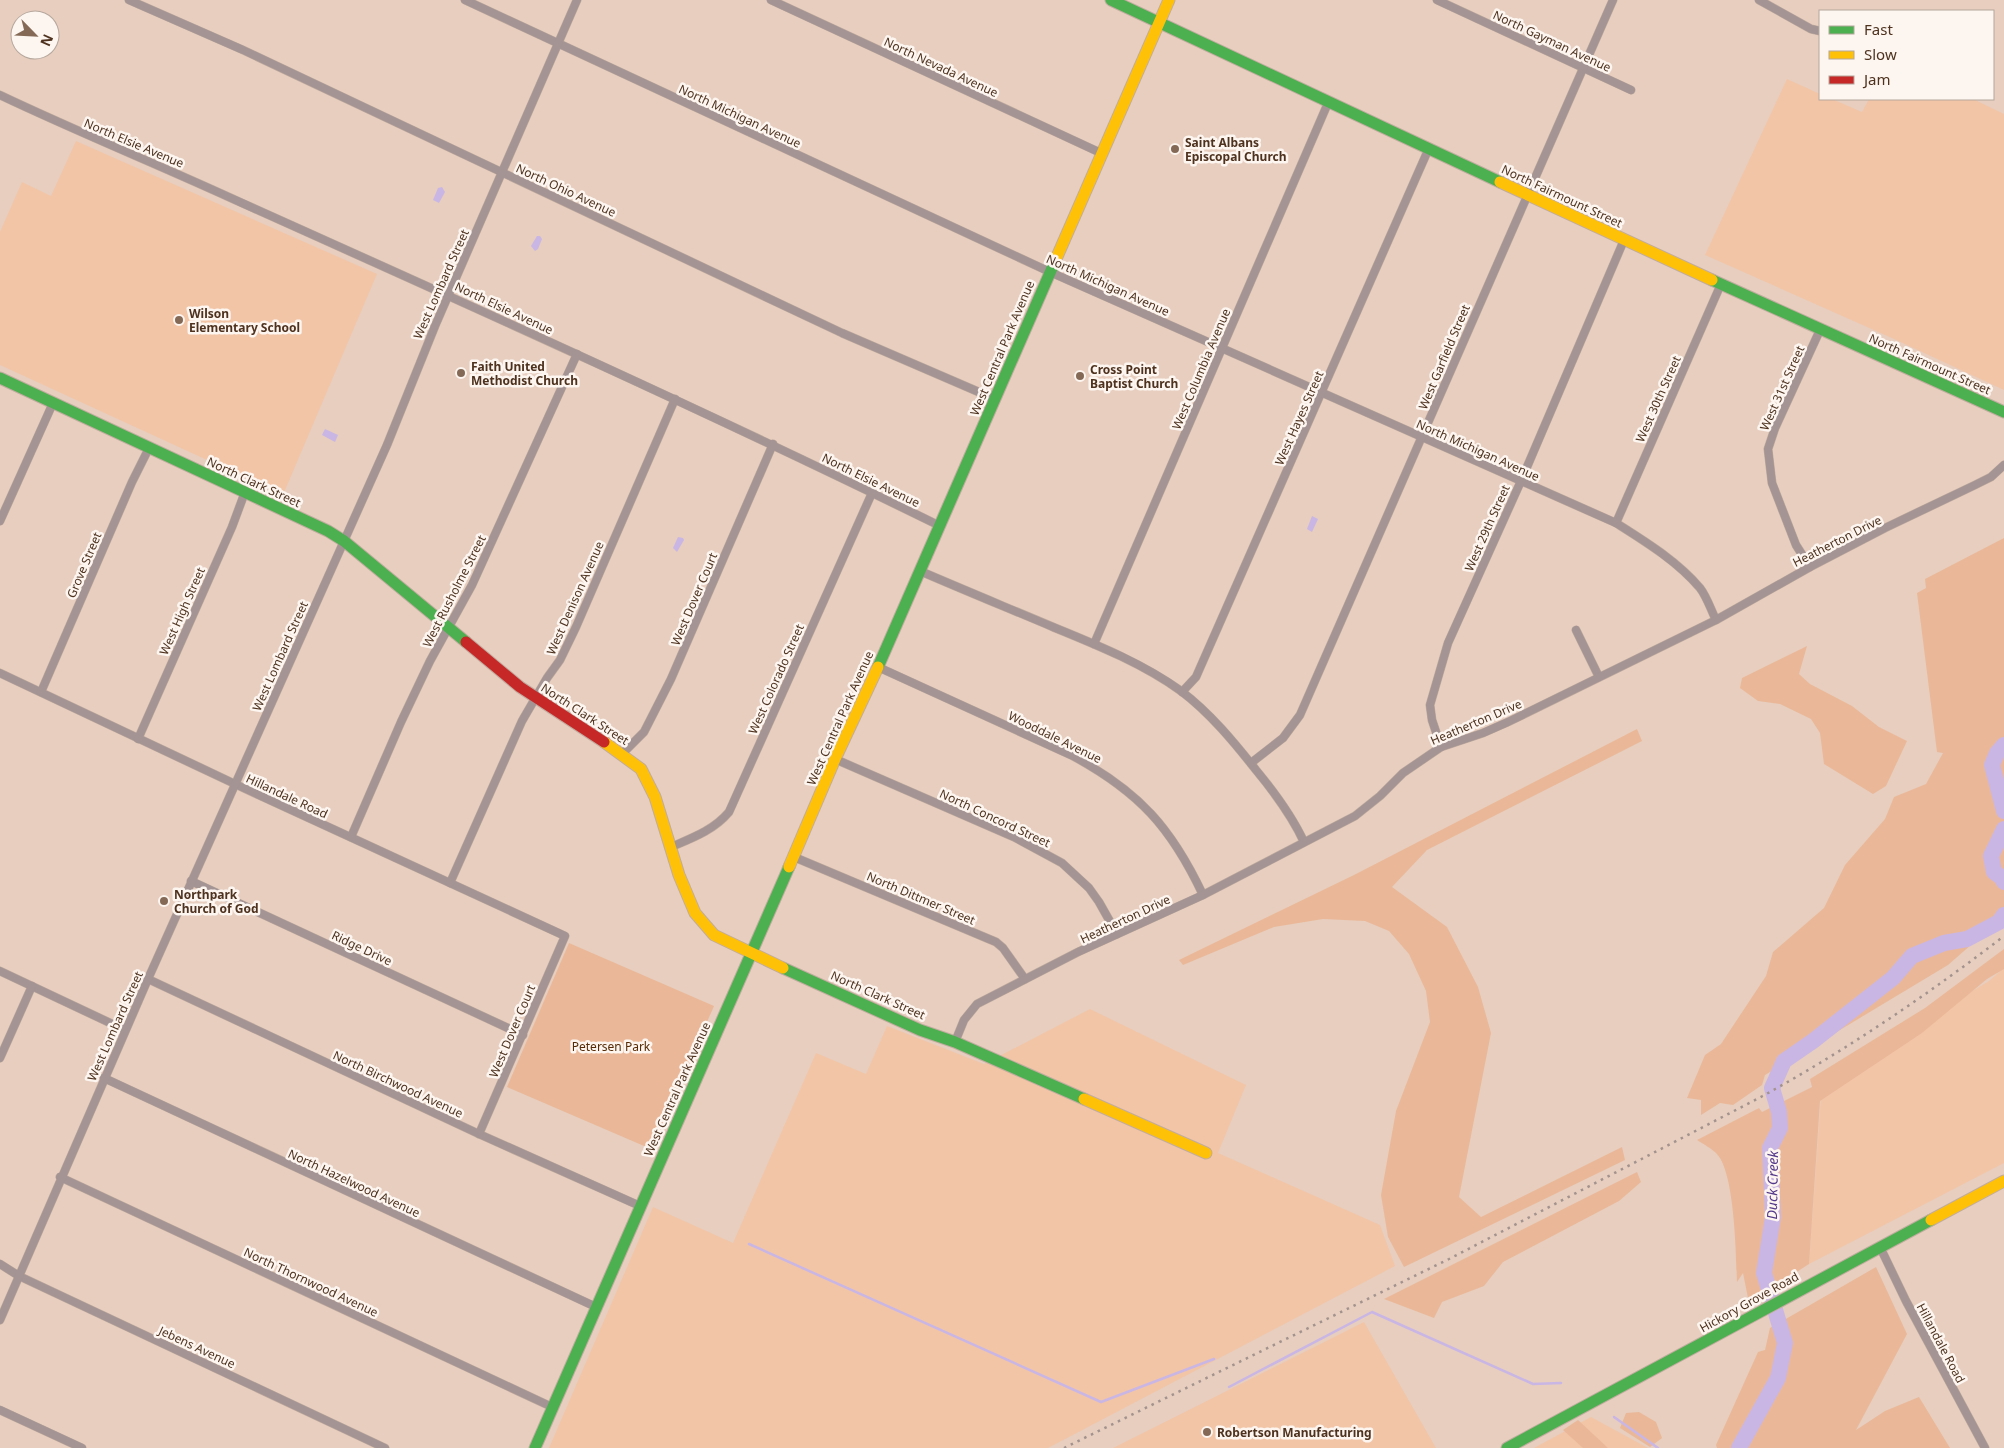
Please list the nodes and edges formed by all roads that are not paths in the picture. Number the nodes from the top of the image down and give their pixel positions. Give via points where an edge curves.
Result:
1 (129, 0) edge
2 (465, 0) edge
3 (577, 0) edge
4 (771, 0) edge
5 (1111, 0) edge
6 (1169, 0) edge
7 (1437, 0) edge
8 (1613, 0) edge
9 (1759, 0) edge
10 (1160, 22) junction
11 (1819, 31) edge
12 (558, 44) junction
13 (1582, 68) junction
14 (1631, 90) dead end
15 (0, 95) edge
16 (1328, 103) junction
17 (1429, 148) junction
18 (1103, 154) junction
19 (502, 173) junction
20 (1527, 194) junction
21 (1624, 240) junction
22 (1050, 272) junction
23 (1721, 284) junction
24 (448, 295) junction
25 (1820, 330) junction
26 (1222, 348) junction
27 (577, 354) junction
28 (0, 378) edge
29 (1322, 393) junction
30 (675, 399) junction
31 (995, 399) junction
32 (52, 403) junction
33 (2004, 412) edge
34 (1422, 437) junction
35 (774, 444) junction
36 (149, 448) junction
37 (2004, 465) edge
38 (1520, 481) junction
39 (245, 492) junction
40 (872, 493) junction
41 (0, 521) edge
42 (1616, 523) junction
43 (940, 526) junction
44 (344, 541) junction
45 (1810, 567) junction
46 (920, 572) junction
47 (1716, 620) junction
48 (448, 628) junction
49 (1576, 630) dead end
50 (1094, 644) junction
51 (878, 668) junction
52 (0, 673) edge
53 (1599, 677) junction
54 (41, 692) junction
55 (1182, 692) junction
56 (535, 698) junction
57 (138, 738) junction
58 (1441, 747) junction
59 (622, 754) junction
60 (835, 758) junction
61 (1251, 763) junction
62 (235, 784) junction
63 (351, 837) junction
64 (1304, 842) junction
65 (671, 847) junction
66 (794, 857) junction
67 (191, 881) junction
68 (450, 883) junction
69 (1203, 895) junction
70 (1117, 934) junction
71 (565, 936) joint
72 (751, 954) junction
73 (0, 971) edge
74 (148, 979) junction
75 (1025, 979) junction
76 (32, 986) junction
77 (125, 1030) junction
78 (523, 1034) junction
79 (954, 1042) junction
80 (0, 1058) edge
81 (104, 1078) junction
82 (479, 1134) junction
83 (1206, 1153) dead end
84 (60, 1177) junction
85 (2004, 1181) edge
86 (640, 1206) junction
87 (1880, 1247) junction
88 (0, 1264) edge
89 (19, 1276) junction
90 (596, 1307) junction
91 (0, 1320) edge
92 (552, 1407) junction
93 (0, 1410) edge
94 (82, 1448) edge
95 (385, 1448) edge
96 (535, 1448) edge
97 (1507, 1448) edge
98 (1985, 1448) edge

1 - 19 street, North Ohio Avenue via 243,50
2 - 12 street, North Michigan Avenue
3 - 12 street, West Lombard Street
4 - 18 street, North Nevada Avenue
5 - 10 street, North Fairmount Street
6 - 10 street, West Central Park Avenue
7 - 13 street, North Gayman Avenue
8 - 13 street, West Garfield Street
9 - 11 street
10 - 16 street, North Fairmount Street
10 - 18 street, West Central Park Avenue
12 - 19 street, West Lombard Street
12 - 22 street, North Michigan Avenue
13 - 14 street, North Gayman Avenue
13 - 20 street, West Garfield Street
15 - 24 street, North Elsie Avenue
16 - 17 street, North Fairmount Street
16 - 26 street, West Columbia Avenue
17 - 20 street, North Fairmount Street
17 - 29 street, West Hayes Street
18 - 22 street, West Central Park Avenue
19 - 24 street, West Lombard Street
19 - 31 street, North Ohio Avenue via 842,333
20 - 21 street, North Fairmount Street
20 - 34 street, West Garfield Street
21 - 23 street, North Fairmount Street
21 - 38 street, West 29th Street
22 - 26 street, North Michigan Avenue
22 - 31 street, West Central Park Avenue
23 - 25 street, North Fairmount Street
23 - 42 street, West 30th Street
24 - 27 street, North Elsie Avenue
24 - 44 street, West Lombard Street
25 - 33 street, North Fairmount Street
25 - 45 street, West 31st Street via 1768,449 1772,483 1796,545
26 - 29 street, North Michigan Avenue
26 - 50 street, West Columbia Avenue
27 - 30 street, North Elsie Avenue
27 - 48 street, West Rusholme Street via 480,567
28 - 32 street, North Clark Street
29 - 34 street, North Michigan Avenue
29 - 55 street, West Hayes Street via 1196,677
30 - 35 street, North Elsie Avenue
30 - 56 street, West Denison Avenue via 576,626 560,660
31 - 43 street, West Central Park Avenue
32 - 36 street, North Clark Street
32 - 41 street
34 - 38 street, North Michigan Avenue
34 - 61 street, West Garfield Street via 1300,715 1283,738
35 - 40 street, North Elsie Avenue
35 - 59 street, West Dover Court via 671,679 644,732
36 - 39 street, North Clark Street
36 - 54 street, Grove Street
37 - 45 street, Heatherton Drive via 1975,486
38 - 42 street, North Michigan Avenue
38 - 58 street, West 29th Street via 1448,643 1436,681 1430,705
39 - 44 street, North Clark Street
39 - 57 street, West High Street
40 - 43 street, North Elsie Avenue
40 - 65 street, West Colorado Street via 729,812 706,832
42 - 47 street, North Michigan Avenue via 1655,548 1687,575 1702,590
43 - 46 street, West Central Park Avenue
44 - 48 street, North Clark Street
44 - 62 street, West Lombard Street
45 - 47 street, Heatherton Drive
46 - 50 street
46 - 51 street, West Central Park Avenue
47 - 53 street, Heatherton Drive
48 - 56 street, North Clark Street
48 - 63 street, West Rusholme Street via 401,722
49 - 53 street
50 - 55 street via 1131,661
51 - 60 street, West Central Park Avenue
51 - 69 street, Wooddale Avenue via 1073,756 1103,773 1130,792 1159,821 1190,867
52 - 54 street, Hillandale Road
53 - 58 street, Heatherton Drive via 1484,733
54 - 57 street, Hillandale Road
55 - 61 street
56 - 59 street, North Clark Street
56 - 68 street, West Denison Avenue
57 - 62 street, Hillandale Road
58 - 64 street, Heatherton Drive via 1403,773 1355,816
59 - 65 street, North Clark Street via 641,769 656,797
60 - 66 street, West Central Park Avenue
60 - 70 street, North Concord Street via 1014,837 1062,863 1089,888
61 - 64 street via 1296,824
62 - 63 street, Hillandale Road
62 - 67 street, West Lombard Street
63 - 68 street, Hillandale Road
64 - 69 street, Heatherton Drive
65 - 72 street, North Clark Street via 695,913 714,935
66 - 72 street, West Central Park Avenue
66 - 75 street, North Dittmer Street via 996,942
67 - 74 street, West Lombard Street
67 - 78 street, Ridge Drive
68 - 71 street, Hillandale Road
69 - 70 street, Heatherton Drive
70 - 75 street, Heatherton Drive
71 - 78 street, West Dover Court
72 - 79 street, North Clark Street via 920,1030
72 - 86 street, West Central Park Avenue
73 - 76 street
74 - 77 street, West Lombard Street
74 - 82 street, North Birchwood Avenue
75 - 79 street, Heatherton Drive via 977,1004 964,1020
76 - 77 street
76 - 80 street
77 - 81 street, West Lombard Street
78 - 82 street, West Dover Court
79 - 83 street, North Clark Street
81 - 84 street, West Lombard Street
81 - 90 street, North Hazelwood Avenue
82 - 86 street, North Birchwood Avenue
84 - 89 street, West Lombard Street
84 - 92 street, North Thornwood Avenue
85 - 87 street, Hickory Grove Road
86 - 90 street, West Central Park Avenue
87 - 97 street, Hickory Grove Road
87 - 98 street, Hillandale Road
88 - 89 street, Jebens Avenue
89 - 91 street, West Lombard Street
89 - 95 street, Jebens Avenue
90 - 92 street, West Central Park Avenue
92 - 96 street, West Central Park Avenue
93 - 94 street

